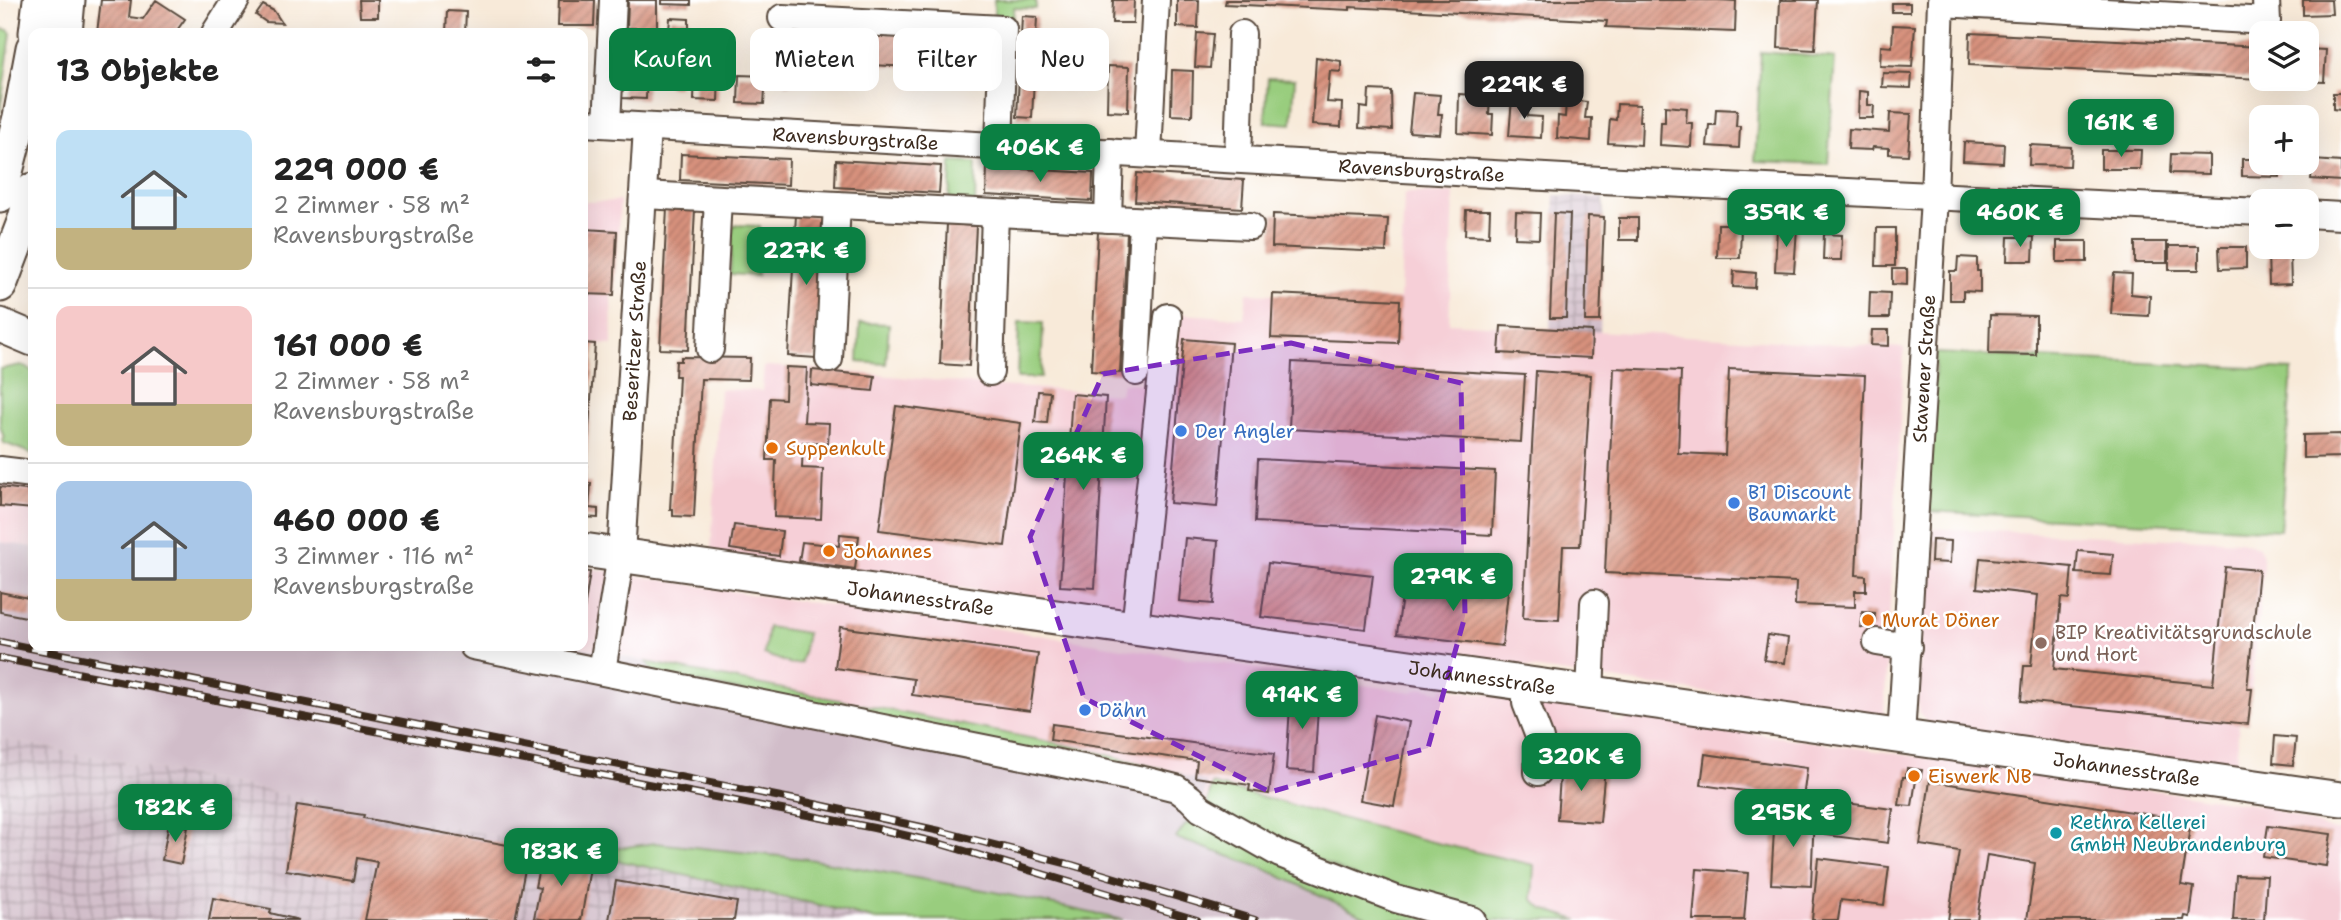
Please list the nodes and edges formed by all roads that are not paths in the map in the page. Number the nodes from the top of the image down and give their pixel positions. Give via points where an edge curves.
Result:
1 (40, 0) edge
2 (68, 0) edge
3 (236, 0) edge
4 (612, 0) edge
5 (1156, 0) edge
6 (2266, 0) edge
7 (1941, 1) edge
8 (2077, 5) edge
9 (782, 18) dead end
10 (37, 28) edge
11 (65, 28) edge
12 (218, 28) edge
13 (1242, 34) dead end
14 (28, 75) edge
15 (595, 123) edge
16 (647, 127) junction
17 (999, 146) junction
18 (1110, 152) junction
19 (1148, 154) junction
20 (1238, 159) junction
21 (0, 195) edge
22 (643, 195) junction
23 (1934, 198) junction
24 (718, 199) junction
25 (837, 205) junction
26 (28, 208) edge
27 (2249, 211) edge
28 (995, 213) junction
29 (2319, 215) edge
30 (2341, 216) edge
31 (1108, 219) junction
32 (1143, 221) junction
33 (1250, 226) dead end
34 (0, 285) edge
35 (1168, 317) dead end
36 (0, 325) edge
37 (28, 337) edge
38 (710, 349) dead end
39 (829, 359) dead end
40 (990, 372) dead end
41 (1136, 372) dead end
42 (588, 551) edge
43 (621, 555) junction
44 (1594, 603) dead end
45 (1135, 628) junction
46 (1877, 642) dead end
47 (1908, 647) junction
48 (499, 651) edge
49 (602, 671) junction
50 (1526, 684) junction
51 (1590, 693) junction
52 (1901, 737) junction
53 (1538, 772) dead end
54 (2341, 799) edge
55 (1472, 920) edge

1 - 10 main road
2 - 11 main road
3 - 12 street
4 - 15 street
5 - 19 street
6 - 8 street via 2267,21
7 - 8 street
7 - 23 street, Stavener Straße
9 - 17 street via 1003,29
13 - 20 street
14 - 21 main road
15 - 16 street, Ravensburgstraße
16 - 17 street, Ravensburgstraße
16 - 22 street, Beseritzer Straße
17 - 18 street, Ravensburgstraße
18 - 19 street, Ravensburgstraße
18 - 31 street
19 - 20 street, Ravensburgstraße
20 - 23 street, Ravensburgstraße
22 - 24 street
22 - 43 street, Beseritzer Straße
23 - 27 street, Ravensburgstraße
23 - 47 street, Stavener Straße
24 - 25 street
24 - 38 street
25 - 28 street
25 - 39 street
26 - 34 main road
28 - 31 street
28 - 40 street
29 - 30 street
31 - 32 street
32 - 33 street
32 - 41 street
35 - 45 street
36 - 37 main road
42 - 43 main road, Johannesstraße
43 - 45 main road, Johannesstraße
43 - 49 street, Beseritzer Straße
44 - 51 street
45 - 50 main road, Johannesstraße
46 - 47 street
47 - 52 street, Stavener Straße
48 - 49 street
49 - 55 street via 1176,789 1201,810 1280,854 1396,899
50 - 51 main road, Johannesstraße
50 - 53 street via 1526,704 1540,739
51 - 52 main road, Johannesstraße
52 - 54 main road, Johannesstraße

